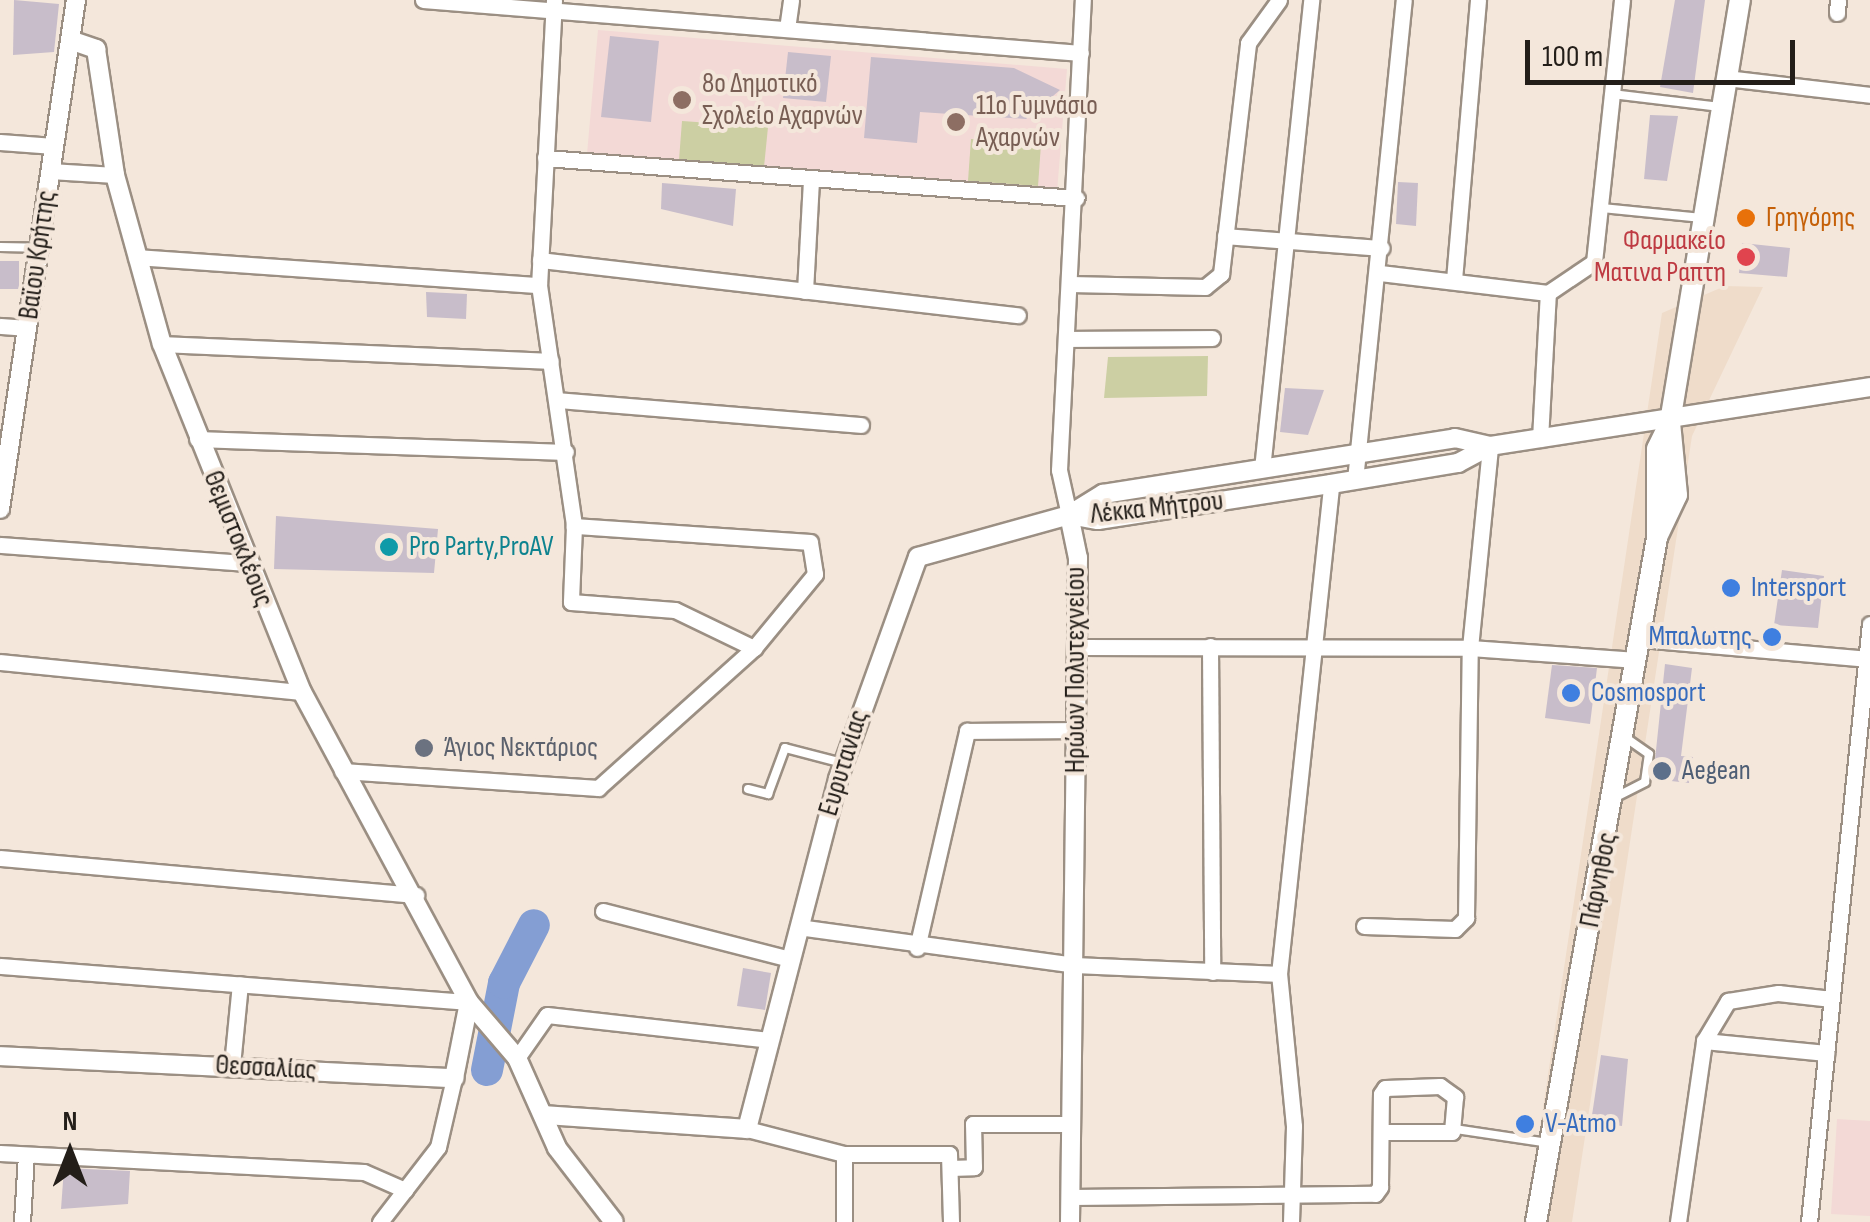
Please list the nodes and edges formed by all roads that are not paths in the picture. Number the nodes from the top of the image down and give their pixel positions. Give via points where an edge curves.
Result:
1 (76, 0) edge
2 (423, 0) edge
3 (790, 0) edge
4 (1083, 0) edge
5 (1280, 0) edge
6 (1312, 0) edge
7 (1404, 0) edge
8 (1478, 0) edge
9 (1622, 0) edge
10 (1740, 0) edge
11 (554, 5) edge
12 (787, 29) junction
13 (70, 40) junction
14 (1081, 52) junction
15 (1726, 78) junction
16 (1612, 94) junction
17 (1870, 94) edge
18 (1720, 107) junction
19 (0, 142) edge
20 (54, 146) junction
21 (545, 158) junction
22 (50, 172) junction
23 (115, 175) junction
24 (811, 179) junction
25 (1076, 198) junction
26 (1601, 208) junction
27 (1702, 218) junction
28 (1225, 236) junction
29 (1292, 240) junction
30 (0, 247) edge
31 (39, 248) junction
32 (1382, 248) junction
33 (136, 257) junction
34 (540, 260) junction
35 (1380, 273) junction
36 (1454, 280) junction
37 (539, 284) junction
38 (1070, 284) junction
39 (805, 290) junction
40 (1548, 293) junction
41 (1018, 315) dead end
42 (0, 326) edge
43 (27, 328) junction
44 (1212, 338) dead end
45 (1068, 339) junction
46 (162, 344) junction
47 (552, 361) junction
48 (1870, 387) edge
49 (557, 400) junction
50 (1670, 422) junction
51 (862, 425) dead end
52 (6, 427) edge
53 (1540, 438) junction
54 (197, 439) junction
55 (1490, 446) junction
56 (566, 452) junction
57 (1356, 454) junction
58 (1262, 469) junction
59 (1355, 480) junction
60 (1331, 484) junction
61 (0, 509) edge
62 (1069, 515) junction
63 (574, 526) junction
64 (0, 545) edge
65 (246, 562) junction
66 (1870, 624) edge
67 (1210, 646) junction
68 (1309, 646) junction
69 (1076, 647) junction
70 (754, 648) junction
71 (1470, 648) junction
72 (1639, 650) junction
73 (1868, 659) edge
74 (0, 662) edge
75 (302, 692) junction
76 (1075, 730) junction
77 (843, 763) junction
78 (342, 771) junction
79 (748, 789) dead end
80 (0, 858) edge
81 (416, 895) junction
82 (603, 911) dead end
83 (1364, 926) dead end
84 (798, 927) junction
85 (917, 948) junction
86 (790, 960) junction
87 (1076, 965) junction
88 (0, 966) edge
89 (1212, 972) junction
90 (1279, 974) junction
91 (240, 984) junction
92 (1832, 998) junction
93 (469, 1002) junction
94 (770, 1040) junction
95 (1704, 1041) junction
96 (512, 1051) junction
97 (1826, 1053) junction
98 (0, 1056) edge
99 (232, 1066) junction
100 (454, 1078) junction
101 (544, 1115) junction
102 (1071, 1124) junction
103 (1455, 1128) junction
104 (747, 1129) junction
105 (1380, 1132) junction
106 (1549, 1143) junction
107 (0, 1153) edge
108 (844, 1154) junction
109 (26, 1155) junction
110 (950, 1168) junction
111 (406, 1190) junction
112 (1070, 1197) junction
113 (1292, 1198) junction
114 (22, 1222) edge
115 (380, 1222) edge
116 (614, 1222) edge
117 (844, 1222) edge
118 (950, 1222) edge
119 (1070, 1222) edge
120 (1291, 1222) edge
121 (1536, 1222) edge
122 (1678, 1222) edge
123 (1809, 1222) edge

1 - 13 street, Βαϊου Κρήτης
2 - 11 street
3 - 12 street
4 - 14 street, Ηρώων Πολυτεχνείου
5 - 28 street via 1248,43
6 - 29 street
7 - 32 street
8 - 36 street
9 - 16 street
10 - 15 main road, Πάρνηθος
11 - 12 street
11 - 21 street
12 - 14 street
13 - 20 street, Βαϊου Κρήτης
13 - 23 street, Θεμιστοκλέους via 96,49
14 - 25 street, Ηρώων Πολυτεχνείου
15 - 17 street
15 - 18 main road, Πάρνηθος
16 - 18 lane
16 - 26 street
18 - 27 main road, Πάρνηθος
19 - 20 street
20 - 22 street, Βαϊου Κρήτης
21 - 24 street
21 - 34 street
22 - 23 street
22 - 31 street, Βαϊου Κρήτης
23 - 33 street, Θεμιστοκλέους
24 - 25 street
24 - 39 street
25 - 38 street, Ηρώων Πολυτεχνείου
26 - 27 lane
26 - 40 street via 1594,262
27 - 50 main road, Πάρνηθος
28 - 29 street
28 - 38 street via 1221,274 1205,287
29 - 32 street
29 - 58 street
30 - 31 lane
31 - 43 street, Βαϊου Κρήτης
32 - 35 street
33 - 37 street
33 - 46 street, Θεμιστοκλέους
34 - 37 street
34 - 39 street
35 - 36 street
35 - 57 street
36 - 40 street
37 - 47 street
38 - 45 street, Ηρώων Πολυτεχνείου
39 - 41 street
40 - 53 street
42 - 43 street
43 - 52 street, Βαϊου Κρήτης
44 - 45 street
45 - 62 street, Ηρώων Πολυτεχνείου via 1059,470
46 - 47 street
46 - 54 street, Θεμιστοκλέους
47 - 49 street
48 - 50 street, Λέκκα Μήτρου
49 - 51 street
49 - 56 street
50 - 53 street, Λέκκα Μήτρου
50 - 72 main road, Πάρνηθος via 1657,450 1657,538
52 - 61 street, Βαϊου Κρήτης
53 - 55 street, Λέκκα Μήτρου
54 - 56 street
54 - 65 street, Θεμιστοκλέους
55 - 57 street, Λέκκα Μήτρου via 1455,438
55 - 59 street, Λέκκα Μήτρου via 1458,463
55 - 71 street
56 - 63 street
57 - 58 street, Λέκκα Μήτρου
57 - 59 street
58 - 62 street, Λέκκα Μήτρου via 1102,494
59 - 60 street, Λέκκα Μήτρου
60 - 62 street, Λέκκα Μήτρου via 1098,520
60 - 68 street
62 - 69 street, Ηρώων Πολυτεχνείου
62 - 77 street, Ευρυτανίας via 935,549 910,564
63 - 70 street via 571,602 675,610
63 - 70 street via 810,542 815,574
64 - 65 street
65 - 75 street, Θεμιστοκλέους
66 - 73 street
67 - 68 street
67 - 69 street
67 - 89 street
68 - 71 street
68 - 90 street
69 - 76 street, Ηρώων Πολυτεχνείου
70 - 78 street via 598,788
71 - 72 street
71 - 83 street via 1466,918 1454,929
72 - 73 street
72 - 106 main road, Πάρνηθος
73 - 92 street
74 - 75 street
75 - 78 street, Θεμιστοκλέους
76 - 85 street via 966,731
76 - 87 street, Ηρώων Πολυτεχνείου
77 - 79 lane via 785,748 768,794
77 - 84 street, Ευρυτανίας
78 - 81 street, Θεμιστοκλέους
80 - 81 street
81 - 93 street, Θεμιστοκλέους
82 - 86 street
84 - 85 street
84 - 86 street, Ευρυτανίας
85 - 87 street
86 - 94 street, Ευρυτανίας
87 - 89 street
87 - 102 street, Ηρώων Πολυτεχνείου
88 - 91 street
89 - 90 street
90 - 113 street
91 - 93 street
91 - 99 street
92 - 95 street via 1778,992 1728,1001
92 - 97 street
93 - 96 street, Θεμιστοκλέους
93 - 100 street
94 - 96 street via 547,1016
94 - 104 street, Ευρυτανίας
95 - 97 street
95 - 122 street
96 - 101 street, Θεμιστοκλέους
97 - 123 street
98 - 99 street, Θεσσαλίας
99 - 100 street, Θεσσαλίας
100 - 111 street via 446,1131
101 - 104 street
101 - 116 street, Θεμιστοκλέους via 581,1187
102 - 110 street via 973,1124 974,1167
102 - 112 street, Ηρώων Πολυτεχνείου
103 - 105 street
103 - 105 street via 1449,1090 1392,1085 1381,1094
103 - 106 lane
104 - 108 street
105 - 113 street via 1375,1194
106 - 121 main road, Πάρνηθος
107 - 109 street
108 - 110 street via 950,1154
108 - 117 street
109 - 111 street via 364,1172
109 - 114 street
110 - 118 street
111 - 115 street
112 - 113 street
112 - 119 street, Ηρώων Πολυτεχνείου
113 - 120 street

